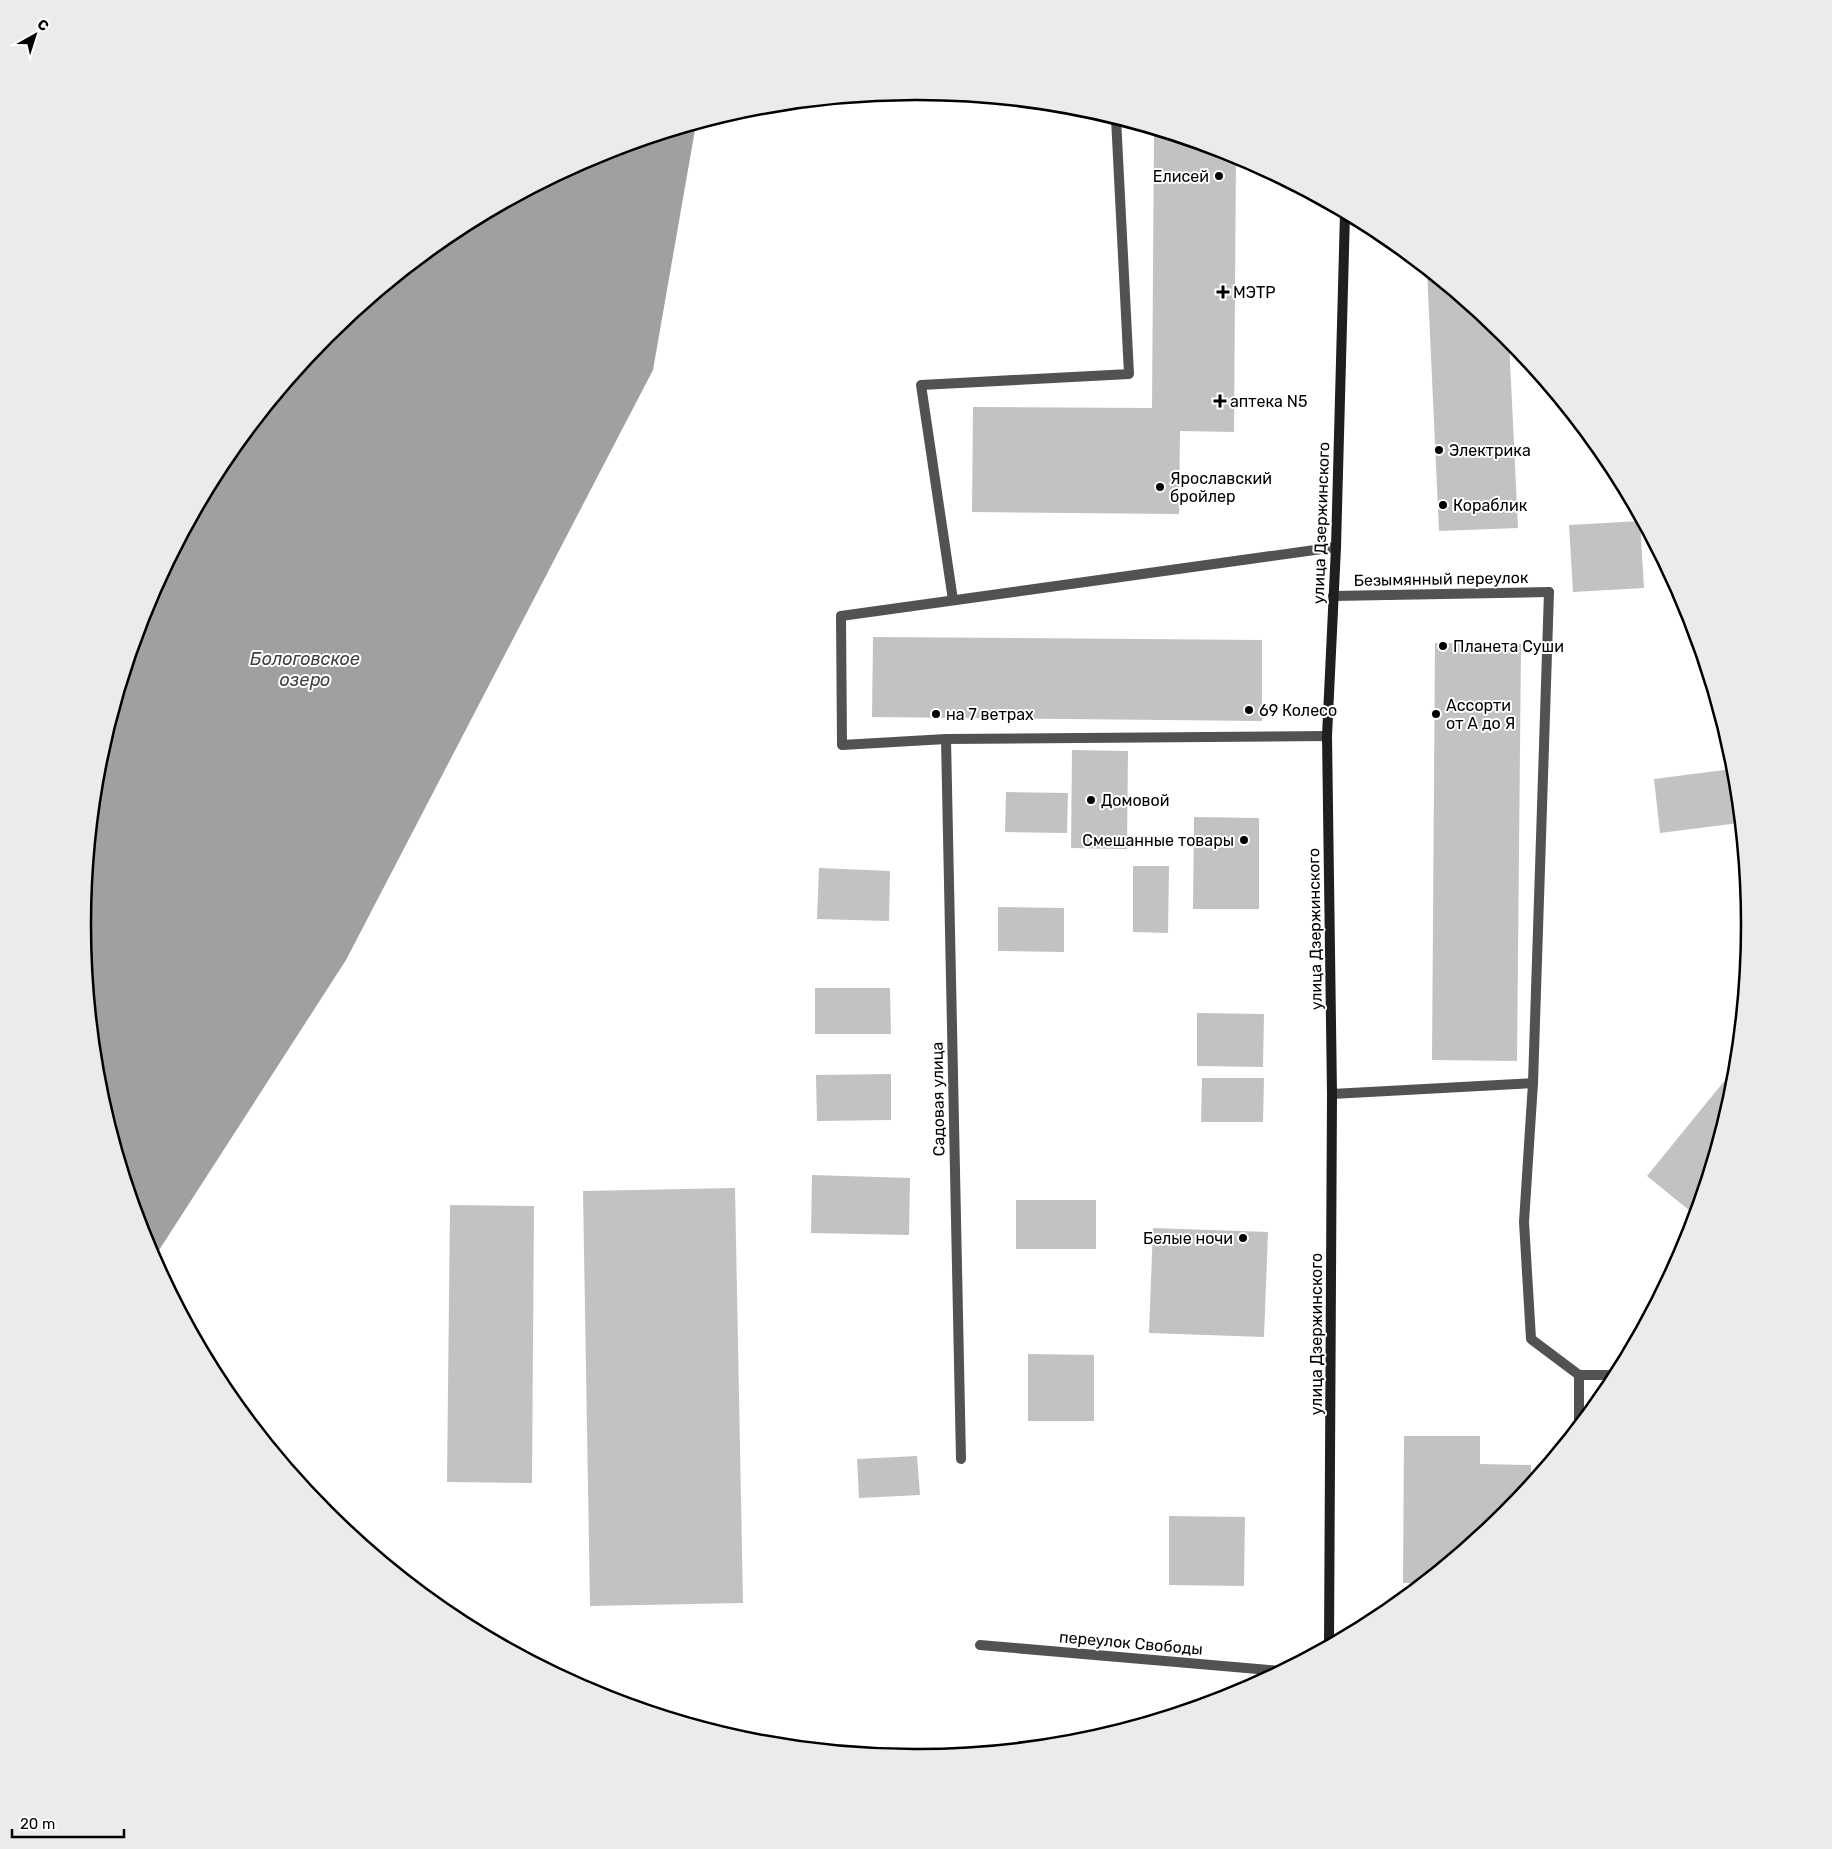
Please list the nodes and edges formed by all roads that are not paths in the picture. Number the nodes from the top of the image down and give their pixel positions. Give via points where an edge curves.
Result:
1 (1116, 125) edge
2 (1345, 221) edge
3 (1336, 547) junction
4 (1333, 596) junction
5 (953, 600) junction
6 (1327, 736) junction
7 (946, 739) junction
8 (1532, 1083) junction
9 (1332, 1094) junction
10 (1580, 1375) junction
11 (1607, 1375) edge
12 (1579, 1414) edge
13 (961, 1459) dead end
14 (1329, 1638) edge
15 (980, 1645) dead end
16 (1268, 1670) edge

1 - 5 street via 1129,374 921,385
2 - 3 main road, улица Дзержинского
3 - 4 main road, улица Дзержинского
3 - 5 street
4 - 6 main road, улица Дзержинского
4 - 8 street, Безымянный переулок via 1549,592
5 - 7 street via 841,616 842,745
6 - 7 street
6 - 9 main road, улица Дзержинского
7 - 13 street, Садовая улица
8 - 9 street
8 - 10 street via 1524,1222 1531,1339
9 - 14 main road, улица Дзержинского
10 - 11 street
10 - 12 street
15 - 16 street, переулок Свободы

